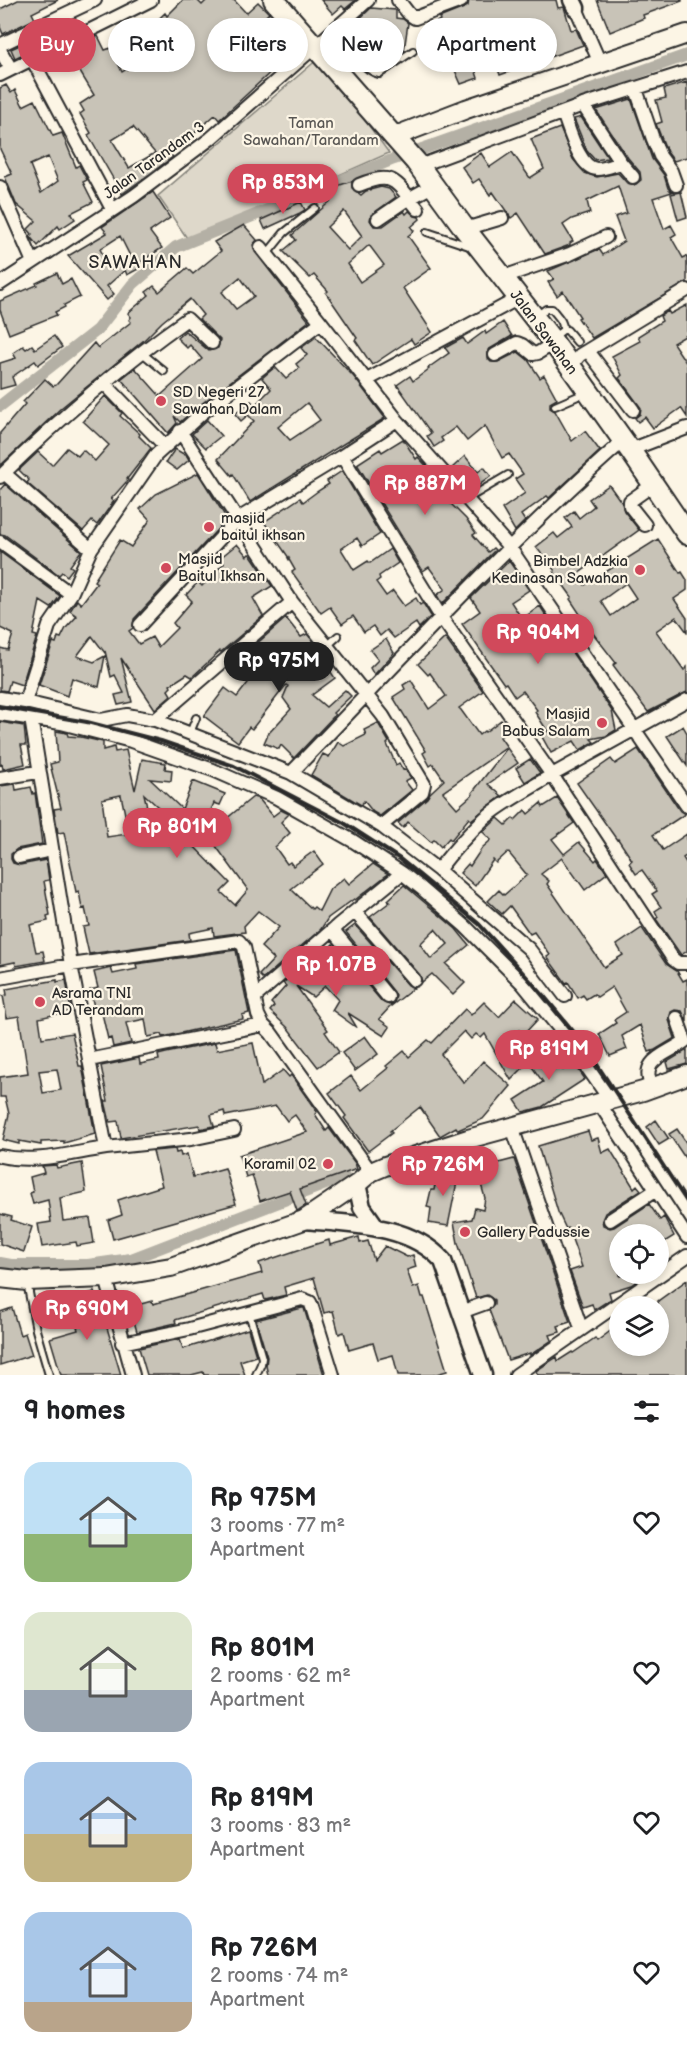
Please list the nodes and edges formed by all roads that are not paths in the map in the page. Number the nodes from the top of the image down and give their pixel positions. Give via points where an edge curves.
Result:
1 (95, 0) edge
2 (274, 0) edge
3 (368, 0) edge
4 (398, 0) edge
5 (460, 1) edge
6 (143, 2) edge
7 (574, 4) edge
8 (353, 18) edge
9 (96, 26) edge
10 (687, 34) edge
11 (0, 48) edge
12 (412, 51) dead end
13 (320, 52) edge
14 (320, 56) edge
15 (404, 57) edge
16 (600, 63) junction
17 (6, 72) edge
18 (39, 72) edge
19 (337, 72) edge
20 (687, 72) edge
21 (636, 89) junction
22 (583, 105) junction
23 (563, 113) junction
24 (395, 139) junction
25 (621, 163) junction
26 (418, 164) junction
27 (633, 177) dead end
28 (359, 184) dead end
29 (434, 185) junction
30 (675, 185) dead end
31 (0, 187) edge
32 (409, 199) junction
33 (315, 208) dead end
34 (112, 209) junction
35 (418, 209) dead end
36 (502, 218) dead end
37 (378, 219) dead end
38 (465, 230) junction
39 (427, 232) dead end
40 (606, 237) dead end
41 (481, 250) junction
42 (263, 251) joint
43 (33, 262) junction
44 (503, 277) junction
45 (0, 284) edge
46 (687, 290) edge
47 (519, 298) junction
48 (321, 322) junction
49 (556, 337) junction
50 (577, 342) dead end
51 (212, 343) dead end
52 (588, 351) junction
53 (140, 352) junction
54 (495, 355) dead end
55 (570, 367) junction
56 (164, 372) dead end
57 (367, 380) junction
58 (104, 383) junction
59 (588, 392) junction
60 (555, 406) dead end
61 (633, 410) dead end
62 (397, 420) junction
63 (687, 428) edge
64 (180, 431) junction
65 (627, 445) junction
66 (165, 446) junction
67 (342, 456) junction
68 (2, 475) edge
69 (508, 475) dead end
70 (654, 484) junction
71 (467, 499) junction
72 (238, 519) junction
73 (645, 525) dead end
74 (687, 534) edge
75 (0, 542) edge
76 (510, 548) junction
77 (91, 549) junction
78 (71, 594) junction
79 (292, 602) junction
80 (441, 617) junction
81 (140, 625) dead end
82 (338, 636) dead end
83 (327, 646) junction
84 (366, 695) junction
85 (0, 698) edge
86 (687, 700) edge
87 (25, 702) junction
88 (0, 714) edge
89 (31, 718) junction
90 (196, 718) dead end
91 (154, 720) junction
92 (635, 730) junction
93 (190, 733) junction
94 (38, 772) junction
95 (291, 773) junction
96 (552, 776) junction
97 (0, 778) edge
98 (687, 806) edge
99 (381, 826) junction
100 (52, 850) junction
101 (19, 857) dead end
102 (438, 870) junction
103 (402, 873) junction
104 (355, 912) junction
105 (333, 930) junction
106 (687, 963) edge
107 (71, 965) junction
108 (0, 978) edge
109 (414, 980) dead end
110 (565, 996) dead end
111 (388, 997) dead end
112 (254, 998) junction
113 (677, 1018) dead end
114 (263, 1025) junction
115 (686, 1042) edge
116 (89, 1060) junction
117 (687, 1075) edge
118 (652, 1087) junction
119 (604, 1101) junction
120 (512, 1126) junction
121 (234, 1130) dead end
122 (106, 1148) junction
123 (0, 1156) edge
124 (371, 1172) junction
125 (357, 1184) junction
126 (656, 1190) junction
127 (304, 1220) junction
128 (610, 1220) dead end
129 (376, 1227) junction
130 (687, 1237) edge
131 (687, 1256) edge
132 (0, 1278) edge
133 (106, 1278) junction
134 (27, 1281) junction
135 (486, 1303) dead end
136 (461, 1312) junction
137 (249, 1313) junction
138 (581, 1328) junction
139 (123, 1343) junction
140 (49, 1375) edge
141 (133, 1375) edge
142 (256, 1375) edge
143 (333, 1375) edge
144 (483, 1375) edge
145 (516, 1375) edge

1 - 11 street
2 - 13 main road, Jalan Sawahan
3 - 8 street, Jalan Tarandam 3
4 - 5 street via 415,18
6 - 9 street
7 - 16 street
10 - 16 main road
11 - 17 street
12 - 15 lane
14 - 34 street, Jalan Tarandam 3
16 - 24 main road
18 - 34 street
19 - 24 main road, Jalan Sawahan
20 - 21 street
21 - 22 street
21 - 30 street via 661,159 671,171
22 - 23 street
22 - 25 street
23 - 25 street via 585,164 598,169
23 - 26 street
24 - 26 main road, Jalan Sawahan
25 - 27 street
26 - 29 main road, Jalan Sawahan
28 - 32 street via 388,178
29 - 32 street
29 - 38 main road, Jalan Sawahan
31 - 43 street
32 - 35 street
32 - 37 street
33 - 42 lane
34 - 43 street, Jalan Tarandam 3
36 - 38 street
38 - 41 main road, Jalan Sawahan
39 - 41 lane
40 - 44 street
41 - 44 main road, Jalan Sawahan
42 - 48 street
43 - 45 street, Jalan Tarandam 3
44 - 47 main road, Jalan Sawahan
46 - 52 street
47 - 49 main road, Jalan Sawahan
47 - 57 street
48 - 57 street
48 - 64 street
49 - 50 lane via 567,330
49 - 54 street via 538,353 517,344
49 - 55 main road, Jalan Sawahan
51 - 53 street via 187,319
52 - 55 street
52 - 61 street
53 - 56 lane
53 - 58 street
55 - 59 main road, Jalan Sawahan
57 - 62 street
58 - 66 street
58 - 68 street
59 - 60 lane
59 - 65 main road, Jalan Sawahan
62 - 67 street
62 - 71 street
63 - 65 street
64 - 66 street
64 - 72 street
65 - 70 main road, Jalan Sawahan
65 - 76 street via 560,498
66 - 77 street
67 - 72 street
67 - 80 street
68 - 77 street
69 - 71 lane
70 - 73 street via 630,501
70 - 74 main road, Jalan Sawahan
71 - 76 street
72 - 79 street
72 - 81 street
75 - 78 street
76 - 80 street
76 - 92 street
77 - 78 street
78 - 87 street via 49,626
79 - 83 street
79 - 91 street
80 - 84 street
80 - 96 street
82 - 83 lane
83 - 84 street
84 - 95 street
84 - 99 street via 424,784 422,792
85 - 87 street
86 - 92 street
87 - 91 street via 101,720 127,715
88 - 89 street
89 - 94 street
89 - 103 street via 131,741 254,786
90 - 93 lane
91 - 93 street
92 - 96 street
92 - 98 street
93 - 95 street
94 - 97 street
94 - 100 street
95 - 99 street
96 - 102 street via 485,819
96 - 106 street via 673,959
99 - 102 street
100 - 101 street
100 - 107 street
102 - 110 street via 529,949
103 - 104 street
103 - 119 street via 465,926 537,999
104 - 105 street
104 - 109 street
105 - 111 street
105 - 112 street
107 - 108 street
107 - 112 street via 239,941 244,947
107 - 116 street
112 - 114 street
113 - 115 street
114 - 116 street
114 - 124 street
115 - 118 street via 658,1057 650,1066 647,1074
116 - 122 street
117 - 118 main road
118 - 119 main road
119 - 120 main road
119 - 126 street
120 - 124 main road
120 - 138 street
121 - 122 street
122 - 123 street via 31,1160
124 - 125 main road
125 - 127 main road
125 - 129 street via 362,1207
126 - 128 street
126 - 130 street
127 - 129 street
127 - 133 main road via 171,1267
129 - 136 street via 436,1253 443,1261
131 - 138 street
132 - 134 main road
133 - 134 main road
133 - 139 street
134 - 140 lane
135 - 136 street
136 - 144 street
137 - 139 street
137 - 142 lane via 261,1358
137 - 143 street via 302,1299 310,1302
138 - 145 street
139 - 141 street

